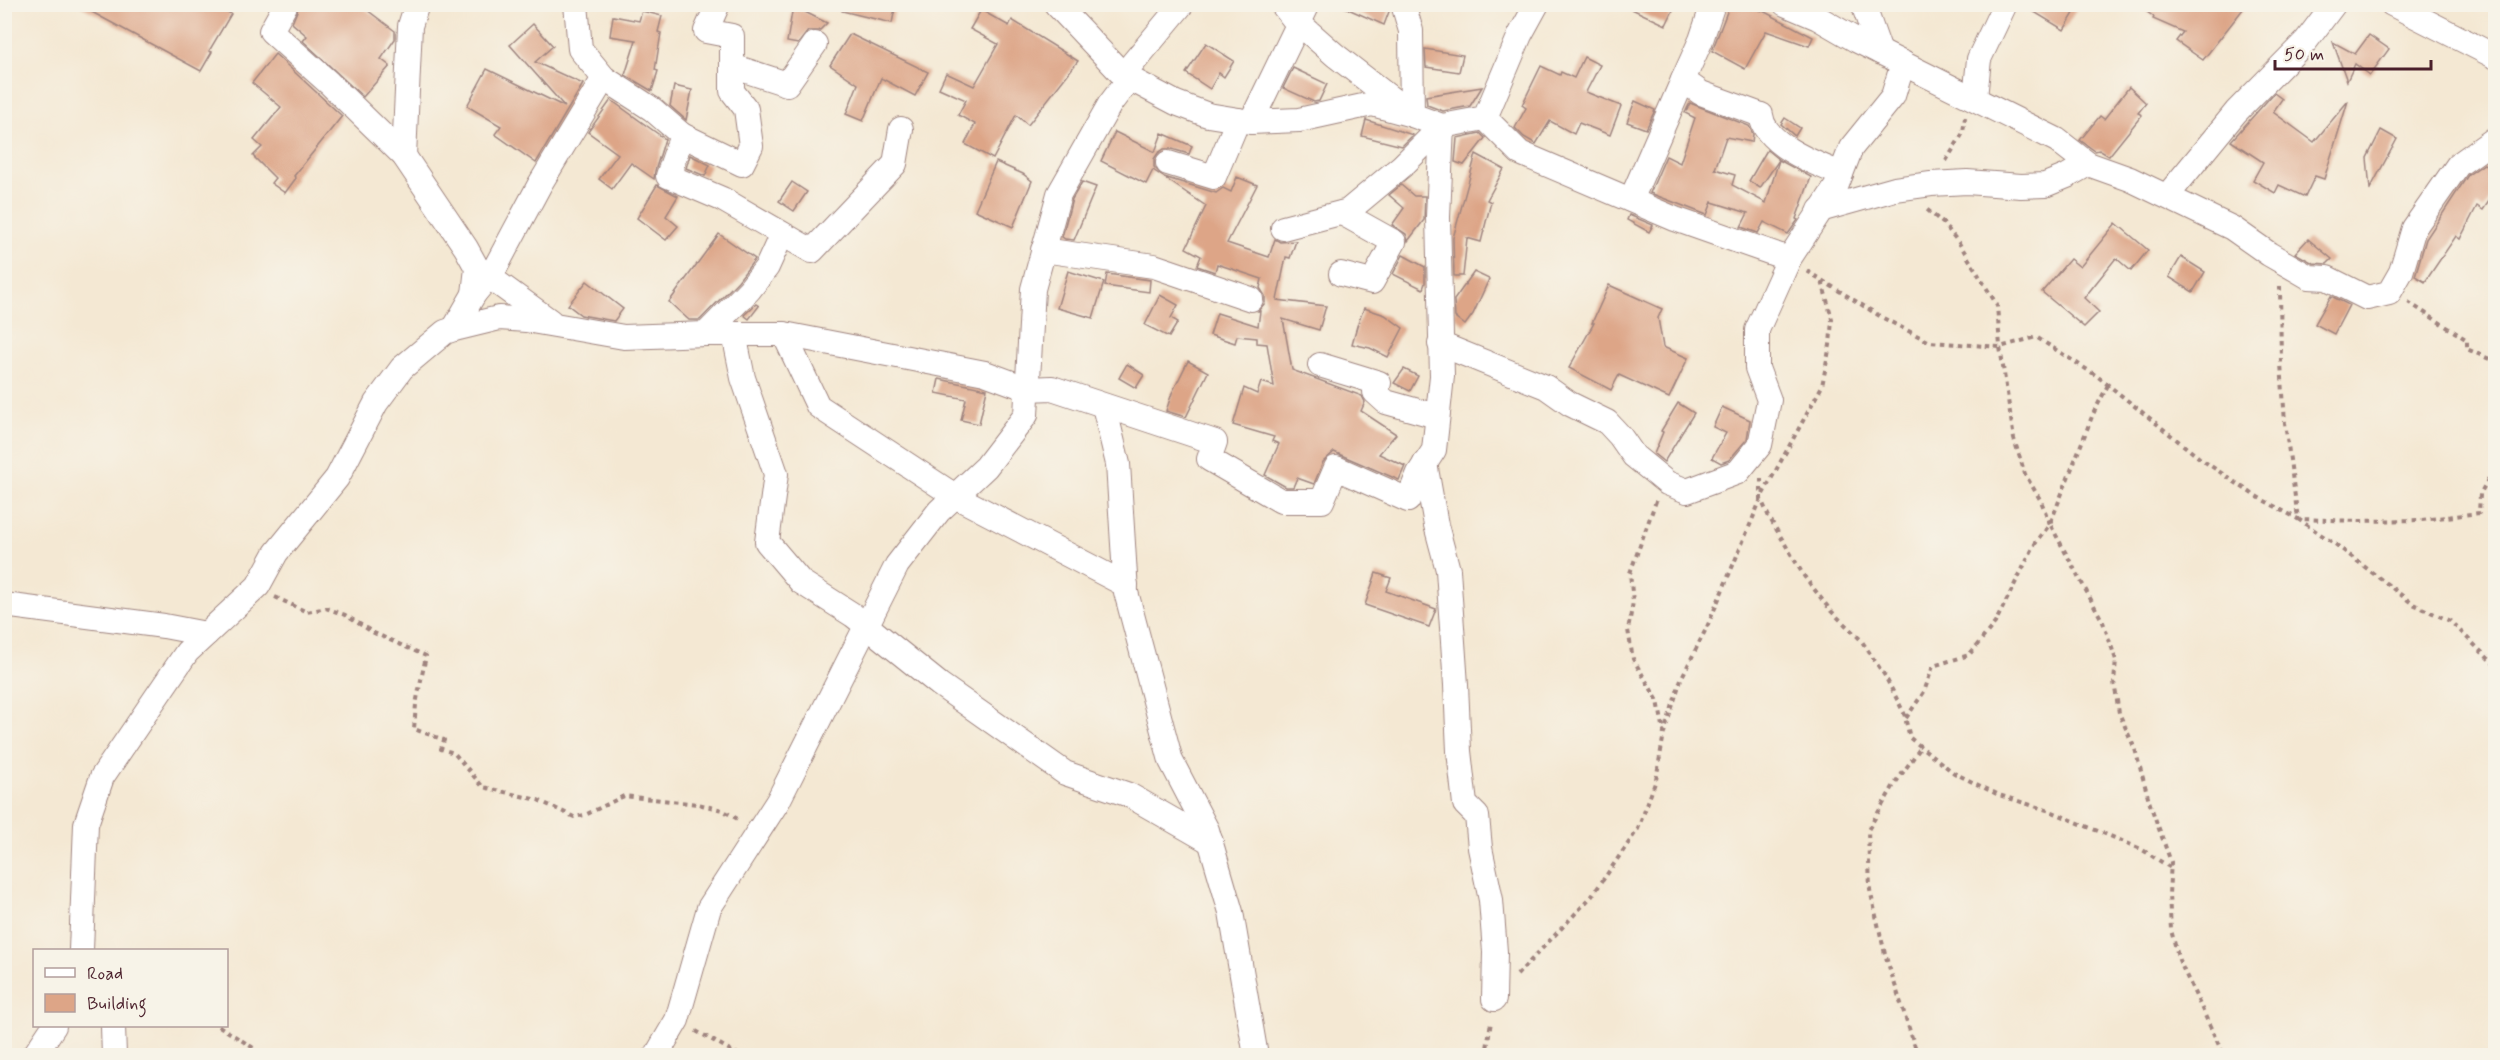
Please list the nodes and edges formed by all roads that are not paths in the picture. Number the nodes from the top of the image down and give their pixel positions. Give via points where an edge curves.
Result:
1 (286, 4) edge
2 (417, 4) edge
3 (576, 4) edge
4 (718, 4) edge
5 (1056, 4) edge
6 (1182, 4) edge
7 (1282, 4) edge
8 (1403, 4) edge
9 (1537, 4) edge
10 (1713, 4) edge
11 (1785, 4) edge
12 (1863, 4) edge
13 (2005, 4) edge
14 (2334, 4) edge
15 (2392, 4) edge
16 (1304, 14) edge
17 (815, 44) dead end
18 (1880, 52) junction
19 (2496, 57) edge
20 (1903, 63) junction
21 (732, 66) junction
22 (1126, 77) junction
23 (604, 78) junction
24 (1683, 80) junction
25 (1975, 98) junction
26 (1412, 115) junction
27 (1485, 118) junction
28 (1245, 121) junction
29 (1442, 126) junction
30 (901, 129) dead end
31 (682, 135) junction
32 (2496, 138) edge
33 (404, 156) junction
34 (1168, 163) dead end
35 (742, 164) junction
36 (2088, 164) junction
37 (1841, 174) junction
38 (2167, 196) junction
39 (722, 199) junction
40 (1631, 200) junction
41 (1820, 210) junction
42 (1342, 213) junction
43 (1283, 228) dead end
44 (782, 234) junction
45 (1043, 250) junction
46 (1789, 259) junction
47 (1341, 274) dead end
48 (480, 279) junction
49 (1251, 299) dead end
50 (556, 326) junction
51 (454, 329) junction
52 (706, 334) junction
53 (734, 334) junction
54 (784, 334) junction
55 (1440, 344) junction
56 (1320, 364) dead end
57 (1028, 389) junction
58 (1104, 405) junction
59 (1436, 416) junction
60 (1425, 463) junction
61 (955, 496) junction
62 (1126, 585) junction
63 (4, 605) edge
64 (866, 626) junction
65 (206, 634) junction
66 (1211, 842) junction
67 (82, 947) edge
68 (1494, 999) road end
69 (53, 1027) edge
70 (112, 1027) edge
71 (34, 1056) edge
72 (114, 1056) edge
73 (656, 1056) edge
74 (1256, 1056) edge

1 - 33 street via 271,31
2 - 33 street via 410,26
3 - 23 street via 580,49
4 - 21 street via 706,31 732,36
5 - 22 street
6 - 22 street
7 - 16 street
8 - 26 street via 1411,31
9 - 27 street
10 - 24 street
11 - 18 street
12 - 18 street
13 - 25 street via 1979,59
14 - 38 street via 2306,41 2236,112
15 - 19 street
16 - 26 street
16 - 28 street
17 - 21 street via 787,84
18 - 20 street
20 - 25 street
20 - 37 street via 1893,96 1851,148
21 - 35 street via 732,91 746,109 751,146
22 - 28 street via 1208,115
22 - 45 street via 1059,194
23 - 31 street via 652,109
23 - 48 street
24 - 37 street via 1701,93 1761,115 1769,136
24 - 40 street
25 - 36 street via 2057,140
26 - 28 street via 1372,104 1299,120
26 - 29 street
27 - 29 street
27 - 40 street via 1520,153
28 - 34 street via 1214,177
29 - 42 street via 1402,166
29 - 55 street via 1438,217
30 - 44 street via 895,164 812,251
31 - 35 street
31 - 39 street via 668,176
32 - 38 street via 2458,165 2414,228 2401,272 2389,293 2367,298 2327,278 2309,277 2232,228
33 - 48 street via 466,248
35 - 39 street
36 - 38 street
36 - 41 street via 2045,185 1931,184 1895,189
37 - 41 street
39 - 44 street
40 - 46 street
41 - 46 street
42 - 43 street
42 - 47 street via 1394,242 1372,282
44 - 52 street via 767,267
45 - 49 street via 1154,267
45 - 57 street via 1034,289
46 - 55 street via 1757,330 1757,368 1769,400 1760,446 1738,472 1687,491 1667,483 1634,456 1606,422 1546,387
48 - 50 street
48 - 51 street
50 - 51 street via 499,318
50 - 52 street via 624,337
51 - 65 street via 402,368 376,403 337,478 276,553 258,586
52 - 53 street
53 - 54 street
53 - 64 street via 743,378 776,474 766,542 801,582
54 - 57 street via 985,373
54 - 61 street via 818,406
55 - 59 street via 1442,376
56 - 59 street via 1380,383 1375,392 1386,402
57 - 58 street via 1052,388
57 - 61 street via 1026,415 986,466
58 - 60 street via 1215,442 1209,459 1281,501 1322,501 1336,468 1408,500
58 - 62 street via 1118,464
59 - 60 street via 1434,450
60 - 68 street via 1448,570 1458,751 1465,804 1477,816 1491,900
61 - 62 street
61 - 64 street via 897,565
62 - 66 street via 1171,760
63 - 65 street
64 - 66 street via 939,684 1065,773 1129,795
64 - 73 street via 793,774 709,908 677,1020
65 - 67 street via 187,652 102,777 86,824
66 - 74 street via 1231,912
69 - 71 street
70 - 72 street

